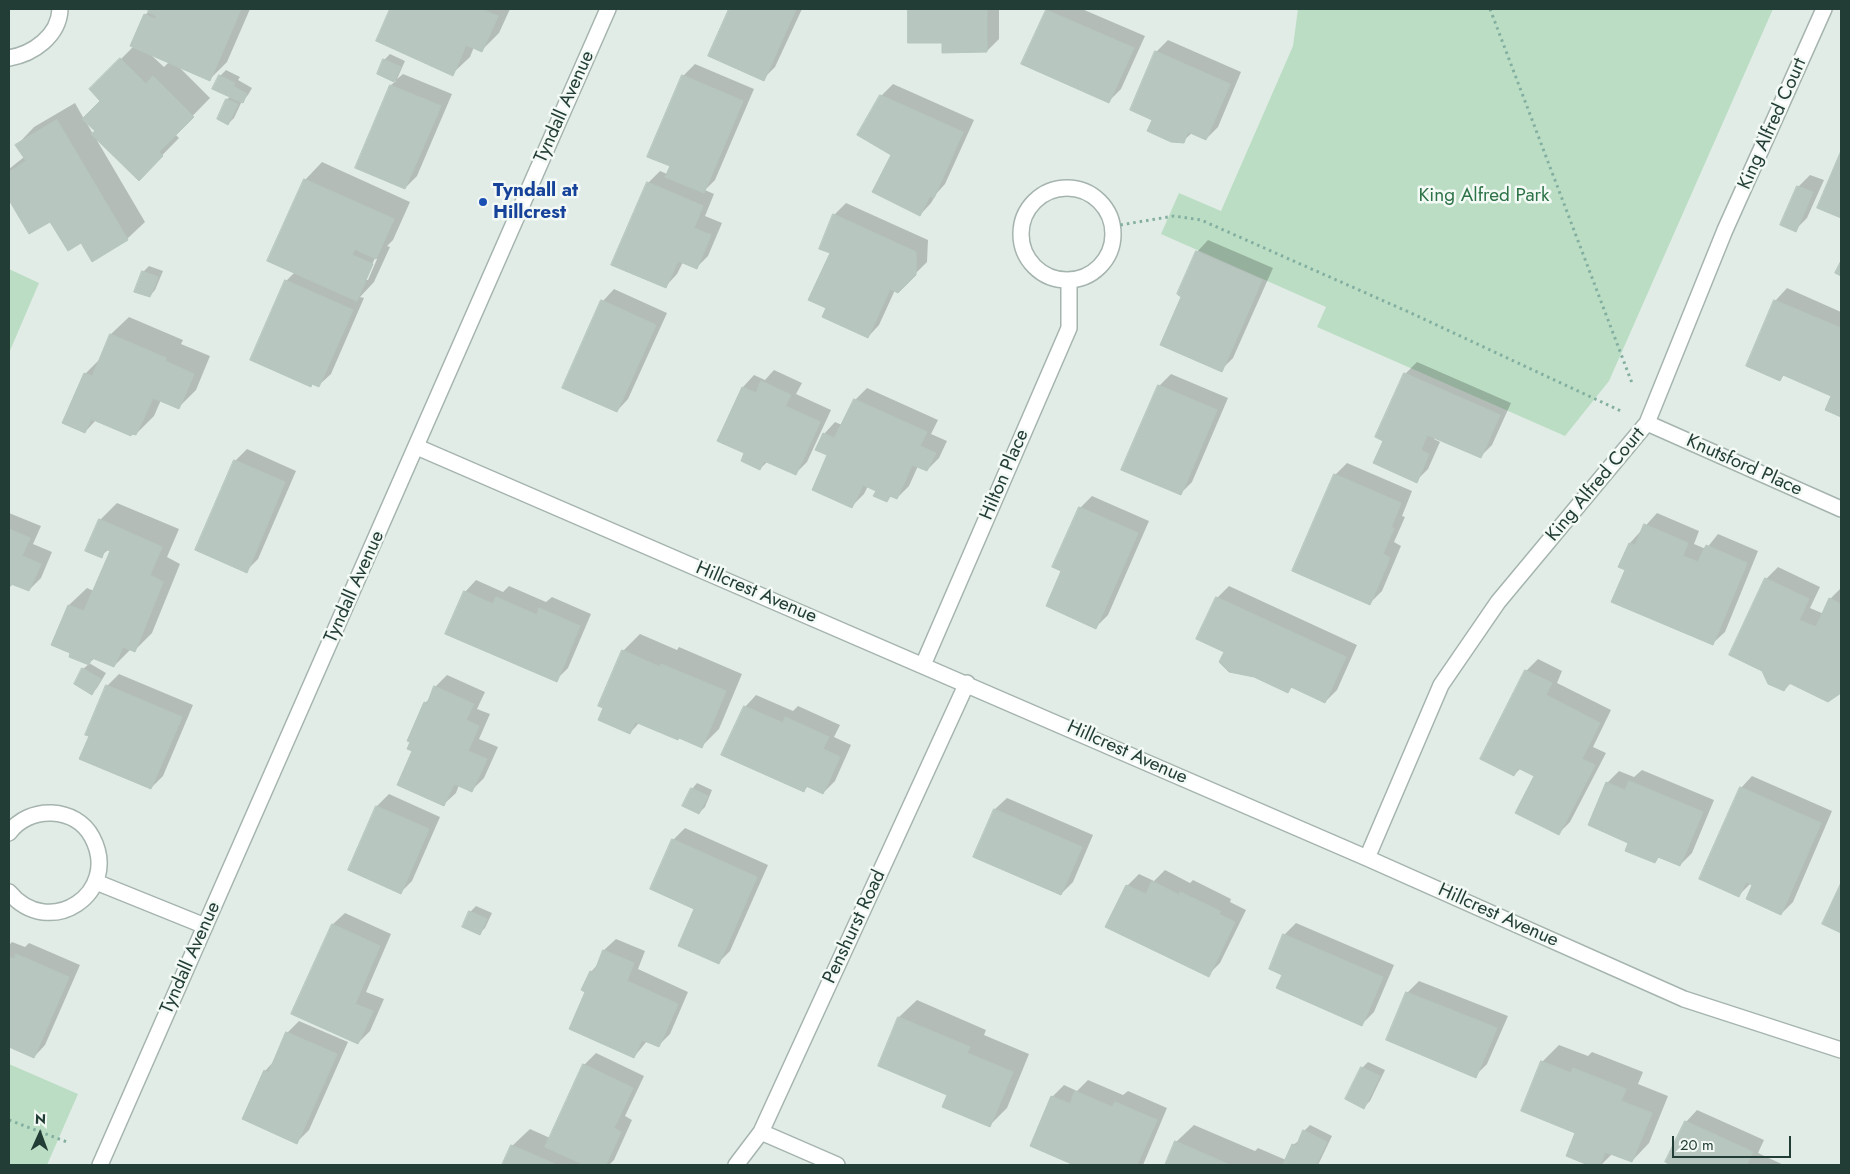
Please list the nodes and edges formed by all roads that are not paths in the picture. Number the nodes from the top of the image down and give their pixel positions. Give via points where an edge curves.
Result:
1 (60, 9) edge
2 (608, 9) edge
3 (1824, 9) edge
4 (9, 58) edge
5 (1069, 281) junction
6 (1647, 423) junction
7 (416, 447) junction
8 (1841, 509) edge
9 (923, 665) junction
10 (966, 683) junction
11 (9, 833) edge
12 (1367, 858) junction
13 (96, 882) junction
14 (9, 892) edge
15 (205, 926) junction
16 (1841, 1050) edge
17 (761, 1132) junction
18 (100, 1165) edge
19 (736, 1165) edge
20 (837, 1165) edge

1 - 4 street via 52,32 38,47
2 - 7 street, Tyndall Avenue
3 - 6 street, King Alfred Court via 1725,230
5 - 5 street via 1040,273 1029,262 1022,248 1020,233 1023,218 1042,194 1072,188 1086,191 1109,212 1114,226 1114,242 1098,269
5 - 9 street, Hilton Place via 1069,328
6 - 8 street, Knutsford Place
6 - 12 street, King Alfred Court via 1498,602 1441,685
7 - 9 street, Hillcrest Avenue
7 - 15 street, Tyndall Avenue
9 - 10 street, Hillcrest Avenue
10 - 12 street, Hillcrest Avenue
10 - 17 street, Penshurst Road
11 - 13 street via 27,817 44,812 78,820 90,832 98,848 100,865
12 - 16 street, Hillcrest Avenue via 1684,999
13 - 14 street via 88,896 61,912 44,913 29,909
13 - 15 street
15 - 18 street, Tyndall Avenue
17 - 19 street, Penshurst Road
17 - 20 street

